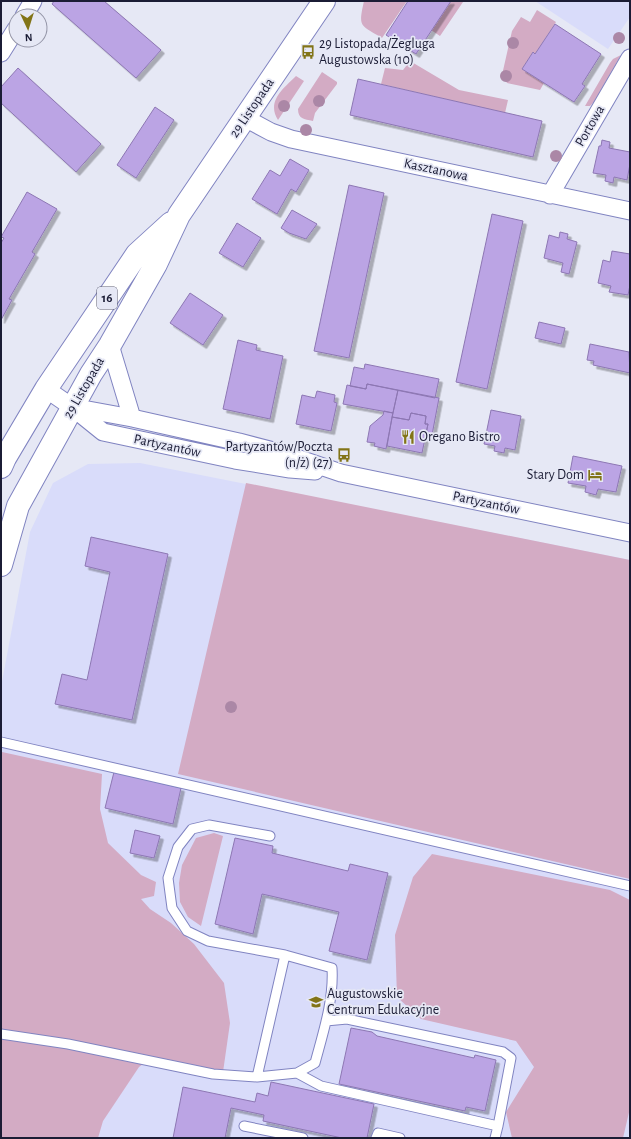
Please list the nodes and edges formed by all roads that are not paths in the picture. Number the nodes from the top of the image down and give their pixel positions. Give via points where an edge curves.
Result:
1 (324, 1) edge
2 (8, 42) edge
3 (1, 53) edge
4 (630, 58) edge
5 (245, 118) junction
6 (550, 195) junction
7 (630, 211) edge
8 (179, 215) junction
9 (110, 345) junction
10 (46, 389) junction
11 (72, 407) junction
12 (132, 418) junction
13 (1, 467) edge
14 (341, 473) junction
15 (630, 533) edge
16 (1, 565) edge
17 (1, 742) edge
18 (270, 836) dead end
19 (630, 886) edge
20 (285, 955) junction
21 (326, 1021) junction
22 (1, 1034) edge
23 (297, 1073) junction
24 (258, 1077) junction
25 (244, 1126) dead end
26 (498, 1126) junction
27 (302, 1138) edge
28 (376, 1138) edge
29 (400, 1138) edge
30 (495, 1138) edge

1 - 5 main road, 29 Listopada / 16
2 - 3 street
4 - 6 street, Portowa
5 - 6 street, Kasztanowa via 291,139
5 - 8 main road, 29 Listopada / 16
6 - 7 street, Kasztanowa
8 - 9 main road, 29 Listopada / 16 via 156,264
8 - 10 main road, 29 Listopada / 16 via 137,254
9 - 11 main road, 29 Listopada / 16
9 - 12 street, Partyzantów
10 - 11 street, Partyzantów
10 - 13 main road, 29 Listopada / 16
11 - 12 street, Partyzantów
11 - 14 street, Partyzantów via 103,432 265,465
11 - 16 main road, 29 Listopada / 16 via 18,506
12 - 14 street, Partyzantów via 285,454
14 - 15 street, Partyzantów
17 - 19 lane
18 - 20 lane via 209,824 192,829 178,847 168,878 172,908 187,931 208,940
20 - 21 lane via 332,968
20 - 24 lane
21 - 23 lane via 316,1063
21 - 26 lane via 347,1019 503,1052 511,1058
22 - 24 lane via 68,1044 213,1074
23 - 24 lane
23 - 26 lane via 321,1086
25 - 27 lane
26 - 30 lane
28 - 29 lane via 378,1133

